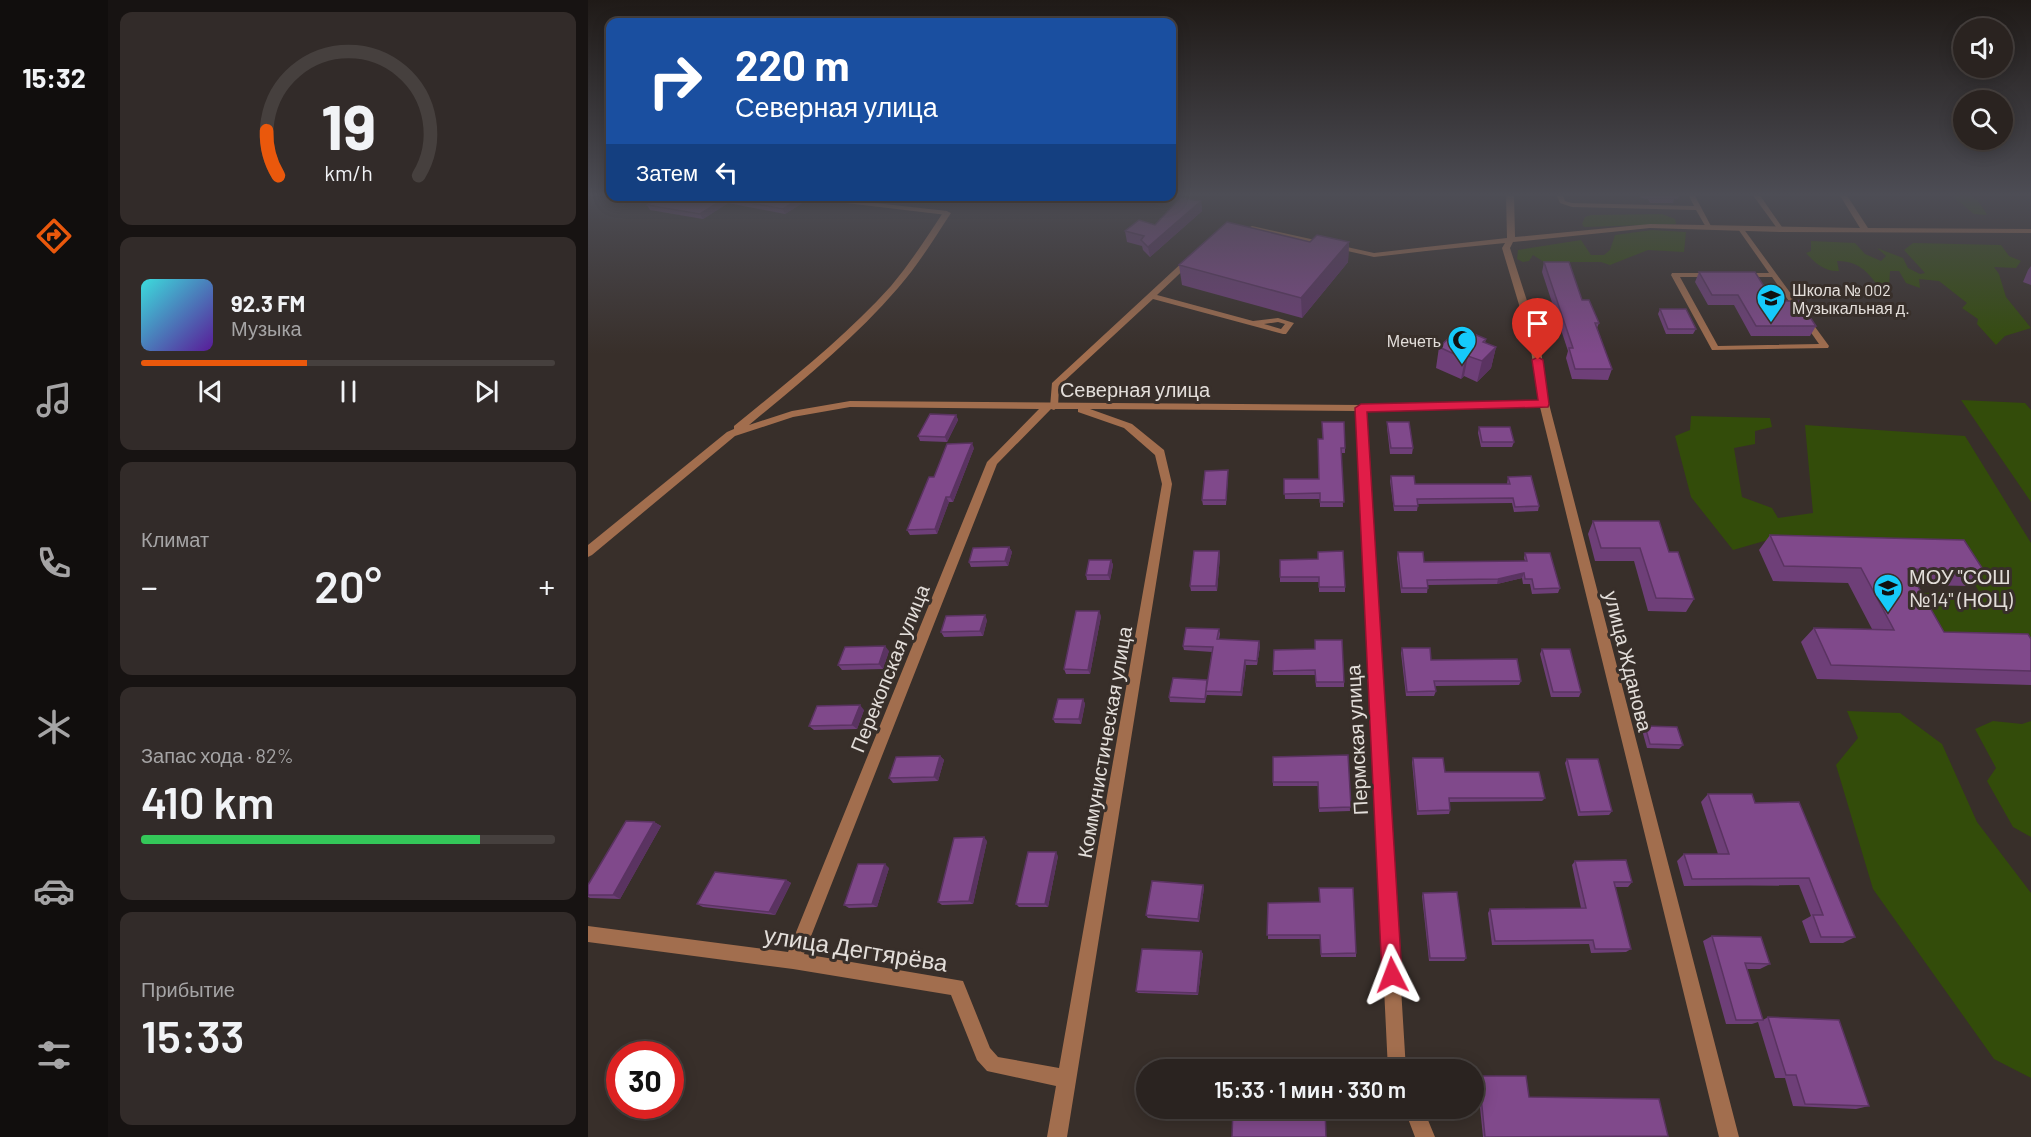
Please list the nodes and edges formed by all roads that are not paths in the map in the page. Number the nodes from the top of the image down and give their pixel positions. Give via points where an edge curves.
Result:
1 (925, 247) edge
2 (1338, 247) edge
3 (1444, 247) edge
4 (1507, 247) edge
5 (1754, 247) edge
6 (1426, 249) joint
7 (1195, 256) edge
8 (1720, 275) edge
9 (1731, 275) edge
10 (1775, 275) junction
11 (1152, 296) junction
12 (1252, 324) dead end
13 (1544, 404) junction
14 (1072, 406) junction
15 (1050, 407) junction
16 (1361, 408) junction
17 (731, 434) junction
18 (588, 552) edge
19 (588, 934) edge
20 (793, 961) junction
21 (1396, 1059) edge
22 (1067, 1079) junction
23 (1418, 1119) edge
24 (1057, 1137) edge
25 (1425, 1137) edge
26 (1729, 1137) edge

1 - 17 street, Северная улица via 858,326
2 - 6 lane via 1374,255
3 - 6 street
4 - 13 street, улица Жданова via 1534,338
5 - 10 lane
7 - 11 lane
8 - 10 lane via 1675,275 1715,348 1825,346
9 - 10 lane
11 - 12 lane
11 - 15 lane via 1055,385
13 - 16 street, Северная улица
13 - 26 street, улица Жданова
14 - 15 street, Северная улица
14 - 16 street, Северная улица
14 - 22 street, Коммунистическая улица via 1128,426 1160,453 1167,484
15 - 17 street, Северная улица via 850,404 792,414
15 - 20 street, Перекопская улица via 992,462
16 - 21 street, Пермская улица
17 - 18 street, Северная улица
19 - 20 street, улица Дегтярёва
20 - 22 street, улица Дегтярёва via 957,987 983,1054 993,1065
22 - 24 street, Коммунистическая улица
23 - 25 street

